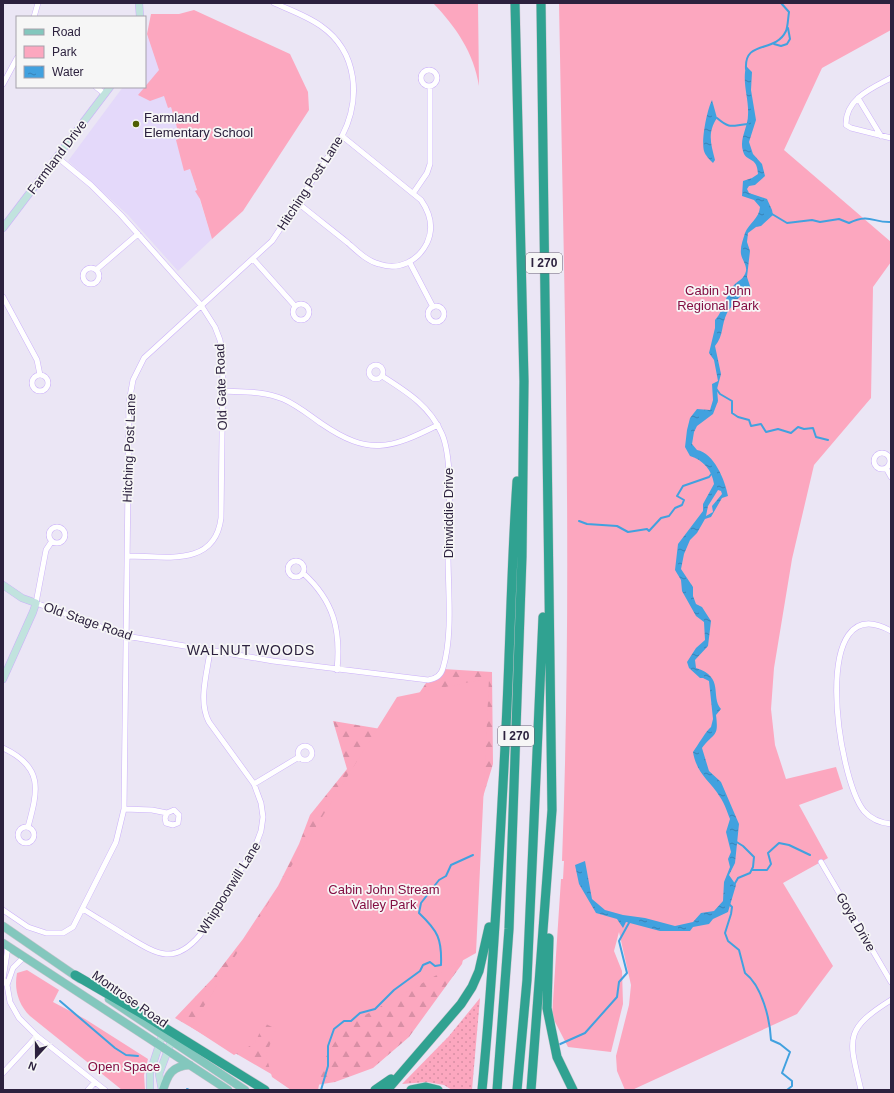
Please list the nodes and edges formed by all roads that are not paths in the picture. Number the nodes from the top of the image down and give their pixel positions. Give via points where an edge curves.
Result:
1 (38, 3) edge
2 (139, 3) edge
3 (274, 3) edge
4 (515, 3) edge
5 (540, 3) edge
6 (34, 16) edge
7 (140, 16) edge
8 (16, 60) edge
9 (891, 78) edge
10 (3, 84) edge
11 (430, 87) dead end
12 (97, 88) edge
13 (109, 88) edge
14 (105, 94) junction
15 (858, 98) junction
16 (342, 136) junction
17 (880, 136) junction
18 (891, 138) edge
19 (57, 157) junction
20 (414, 192) junction
21 (298, 203) junction
22 (3, 228) edge
23 (138, 234) junction
24 (253, 259) junction
25 (410, 263) junction
26 (96, 270) dead end
27 (3, 297) edge
28 (201, 305) junction
29 (295, 306) dead end
30 (433, 307) dead end
31 (40, 375) dead end
32 (382, 376) dead end
33 (524, 382) junction
34 (223, 391) junction
35 (438, 425) junction
36 (886, 468) dead end
37 (891, 477) edge
38 (547, 523) junction
39 (52, 541) dead end
40 (127, 556) junction
41 (303, 573) dead end
42 (3, 585) edge
43 (36, 603) junction
44 (891, 630) edge
45 (126, 636) junction
46 (210, 651) junction
47 (5, 668) edge
48 (337, 670) junction
49 (438, 677) joint
50 (3, 678) edge
51 (3, 748) edge
52 (299, 757) dead end
53 (254, 784) junction
54 (124, 809) junction
55 (167, 813) dead end
56 (891, 824) edge
57 (28, 827) dead end
58 (821, 862) dead end
59 (496, 897) junction
60 (547, 897) junction
61 (83, 909) junction
62 (3, 910) edge
63 (3, 926) edge
64 (6, 945) edge
65 (24, 957) junction
66 (75, 975) junction
67 (891, 982) edge
68 (6, 989) edge
69 (891, 1000) edge
70 (37, 1036) junction
71 (162, 1036) junction
72 (171, 1042) junction
73 (158, 1044) junction
74 (167, 1050) junction
75 (414, 1057) junction
76 (190, 1065) junction
77 (3, 1073) edge
78 (95, 1082) junction
79 (88, 1090) edge
80 (105, 1090) edge
81 (150, 1090) edge
82 (162, 1090) edge
83 (228, 1090) edge
84 (245, 1090) edge
85 (265, 1090) edge
86 (375, 1090) edge
87 (387, 1090) edge
88 (411, 1090) edge
89 (438, 1090) edge
90 (482, 1090) edge
91 (497, 1090) edge
92 (516, 1090) edge
93 (531, 1090) edge
94 (573, 1090) edge
95 (861, 1090) edge

1 - 6 street
2 - 7 street
3 - 16 street, Hitching Post Lane via 320,26 336,39 346,54 352,71 354,100 350,119
4 - 33 highway, I 270
5 - 38 highway, I 270
8 - 10 street
9 - 15 street
11 - 20 street via 430,164
12 - 14 street
13 - 14 street, Farmland Drive
14 - 19 street, Farmland Drive
15 - 17 street
15 - 17 street via 848,112 846,124
16 - 20 street
16 - 21 street, Hitching Post Lane
17 - 18 street
19 - 22 street, Farmland Drive
19 - 23 street, Old Gate Road via 101,195
20 - 25 street via 427,208 431,226 424,249
21 - 24 street, Hitching Post Lane via 272,241
21 - 25 street via 372,262 384,266
23 - 26 street
23 - 28 street, Old Gate Road
24 - 28 street, Hitching Post Lane
24 - 29 street
25 - 30 street
27 - 31 street via 36,360
28 - 34 street, Old Gate Road via 212,320 220,340
28 - 40 street, Hitching Post Lane via 144,358 133,380 129,402
32 - 35 street, Dinwiddie Drive via 422,404
33 - 59 highway, I 270 via 512,555
33 - 91 highway, I 270 via 522,564 509,929
34 - 35 street via 275,396 294,405 336,434 365,445 383,446 404,442
34 - 40 street, Old Gate Road via 221,518 214,540 205,549 187,556
35 - 49 street, Dinwiddie Drive via 446,445 448,475 448,629 443,669
36 - 37 street
38 - 60 highway, I 270 via 552,810
38 - 92 highway, I 270 via 527,980
39 - 43 street via 46,550
40 - 45 street, Hitching Post Lane
41 - 48 street via 331,611 338,636
42 - 43 street, Old Stage Road via 22,598
43 - 45 street, Old Stage Road
43 - 47 street
44 - 56 street via 878,624 865,624 846,638 840,657 837,698 844,758 856,797 871,817
45 - 46 street, Old Stage Road
45 - 54 street, Hitching Post Lane
46 - 48 street, Old Stage Road
46 - 53 street, Whippoorwill Lane via 203,698 204,712
47 - 50 street
48 - 49 street, Old Stage Road via 428,680
51 - 57 street via 22,759 30,767 34,777 37,789
52 - 53 street
53 - 61 street, Whippoorwill Lane via 262,811 259,838 200,935 190,946 181,952 168,954 152,951
54 - 55 street
54 - 61 street, Hitching Post Lane via 116,842
58 - 67 street, Goya Drive
59 - 75 highway via 479,971 472,987 461,1004
59 - 90 highway, I 270
60 - 93 highway, I 270
60 - 94 highway via 550,917 547,1008 557,1056
61 - 62 street, Hitching Post Lane via 73,927 63,933 46,933 28,927
63 - 66 main road, Montrose Road
64 - 65 main road, Montrose Road
64 - 68 street via 3,979
65 - 68 street via 14,968
65 - 73 main road, Montrose Road
66 - 71 main road, Montrose Road
66 - 85 highway
68 - 70 street via 19,1018
69 - 95 street via 865,1017 854,1034 852,1049
70 - 77 street
70 - 78 street
71 - 72 main road, Montrose Road
71 - 73 street
72 - 74 street
72 - 84 main road, Montrose Road
73 - 74 main road, Montrose Road
73 - 81 street via 150,1073
74 - 76 main road, Montrose Road
74 - 82 street via 159,1074
75 - 86 highway
75 - 87 highway
76 - 82 main road via 180,1065 171,1070
76 - 83 main road, Montrose Road
78 - 79 street
78 - 80 street
88 - 89 highway via 426,1087

